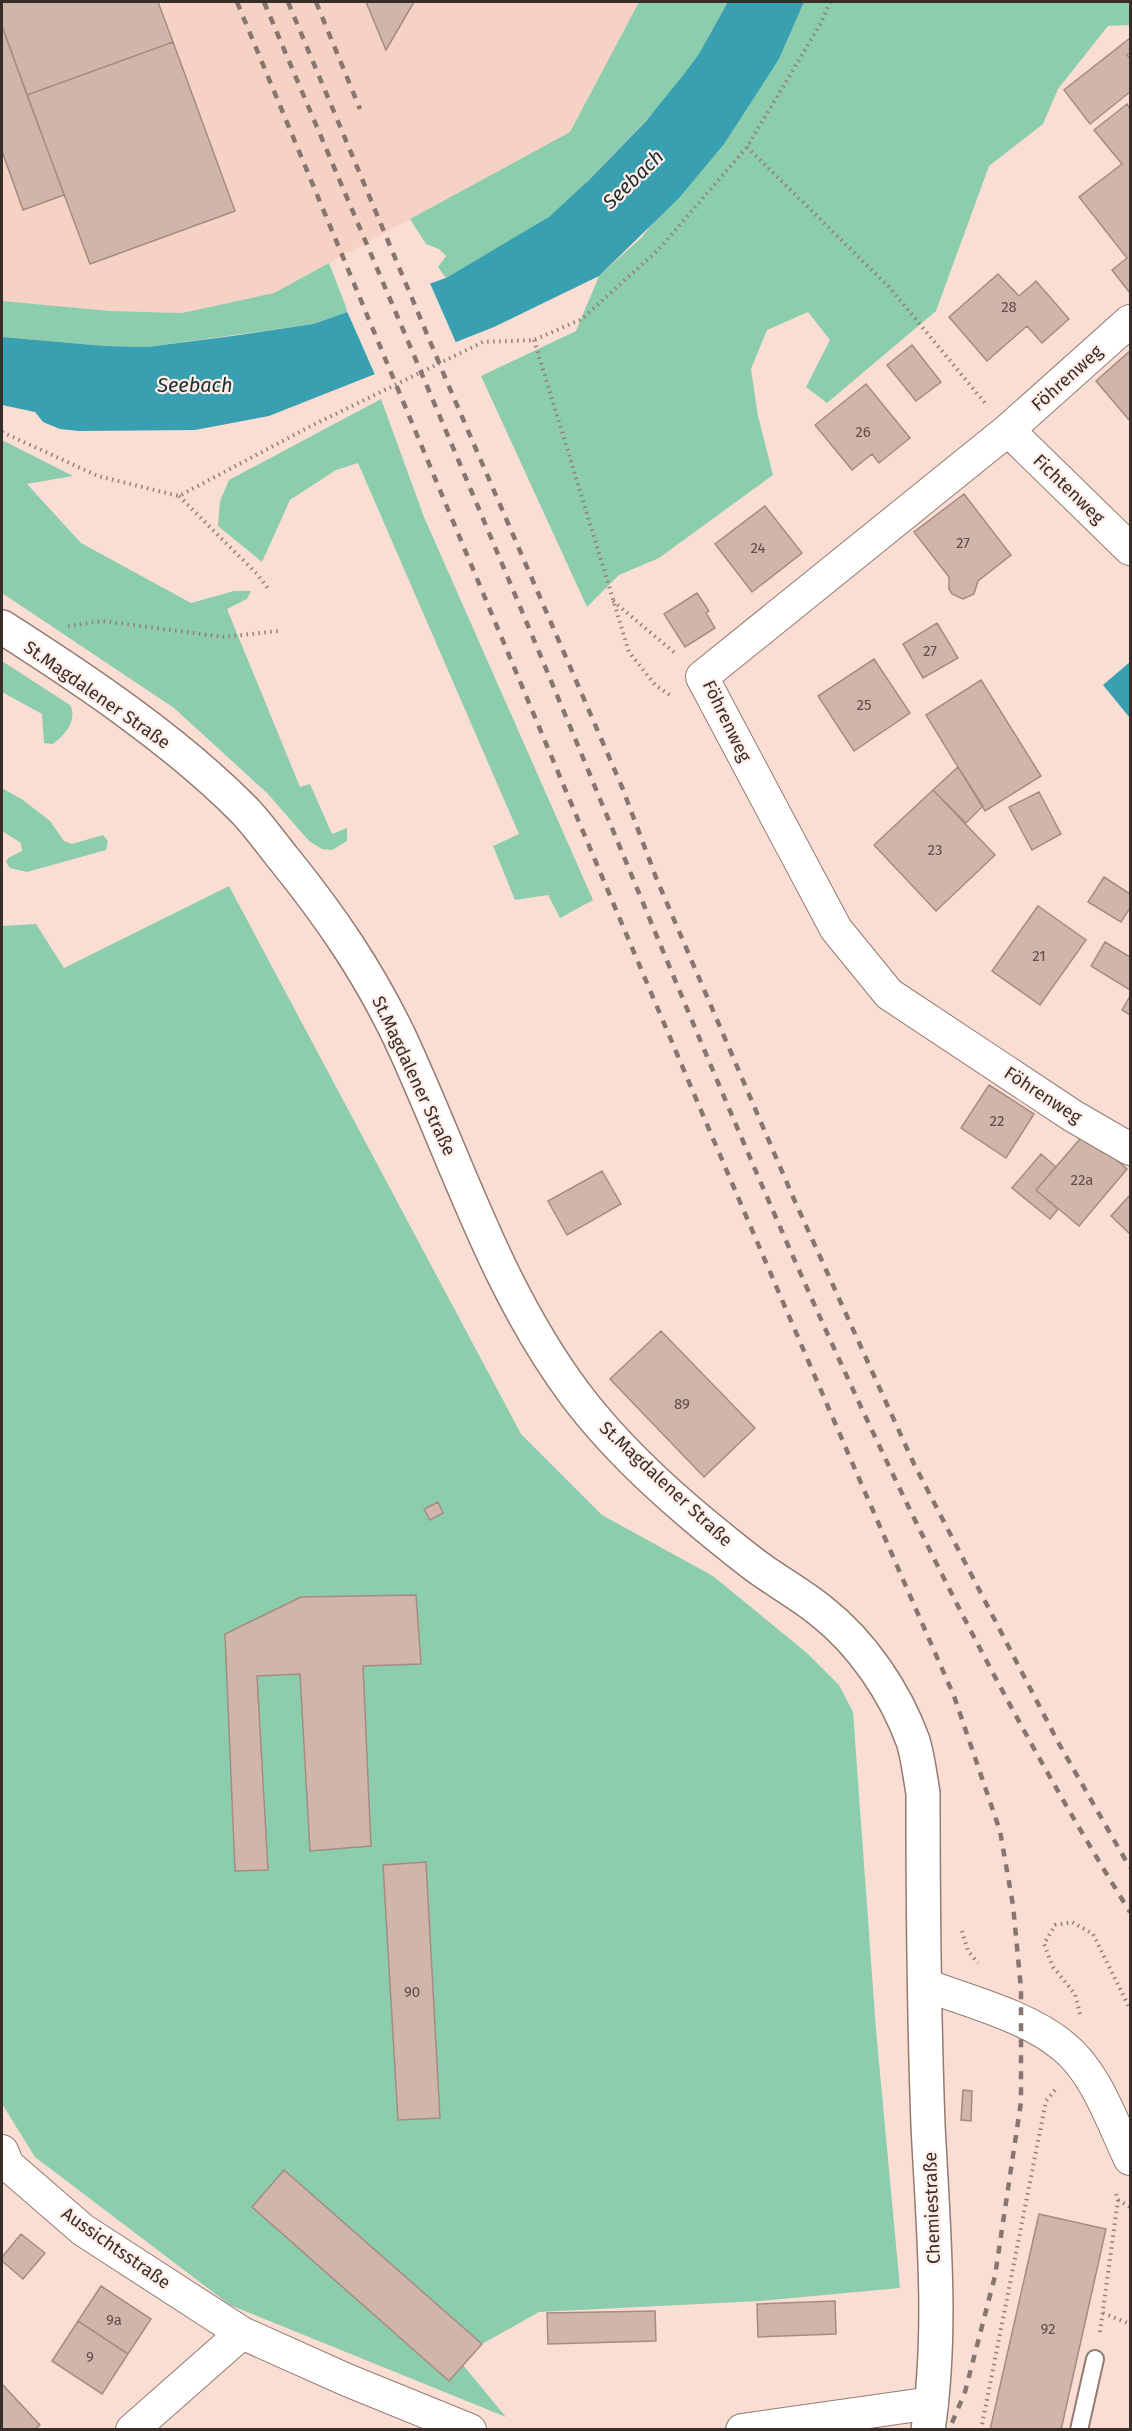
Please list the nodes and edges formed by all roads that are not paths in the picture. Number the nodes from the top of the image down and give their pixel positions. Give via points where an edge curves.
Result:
1 (1131, 321) edge
2 (1008, 430) junction
3 (1131, 549) edge
4 (2, 627) edge
5 (1131, 1149) edge
6 (925, 1985) junction
7 (2, 2151) edge
8 (1131, 2159) edge
9 (242, 2333) junction
10 (1095, 2359) road end
11 (930, 2416) edge
12 (132, 2430) edge
13 (470, 2430) edge
14 (742, 2430) edge
15 (1079, 2430) edge

1 - 2 street, Föhrenweg
2 - 3 street, Fichtenweg
2 - 5 street, Föhrenweg via 702,677 836,929 889,994
4 - 6 street, St.Magdalener Straße via 154,732 246,812 327,912 352,950 427,1096 502,1275 575,1394 616,1443 678,1501 753,1564 822,1612 857,1647 885,1684 913,1742 923,1793
6 - 8 street via 1020,2021 1063,2046 1085,2071
6 - 11 street, Chemiestraße via 937,2315
7 - 9 street, Aussichtsstraße via 8,2165 83,2230
9 - 12 street
9 - 13 street, Aussichtsstraße
10 - 15 lane
11 - 14 street

